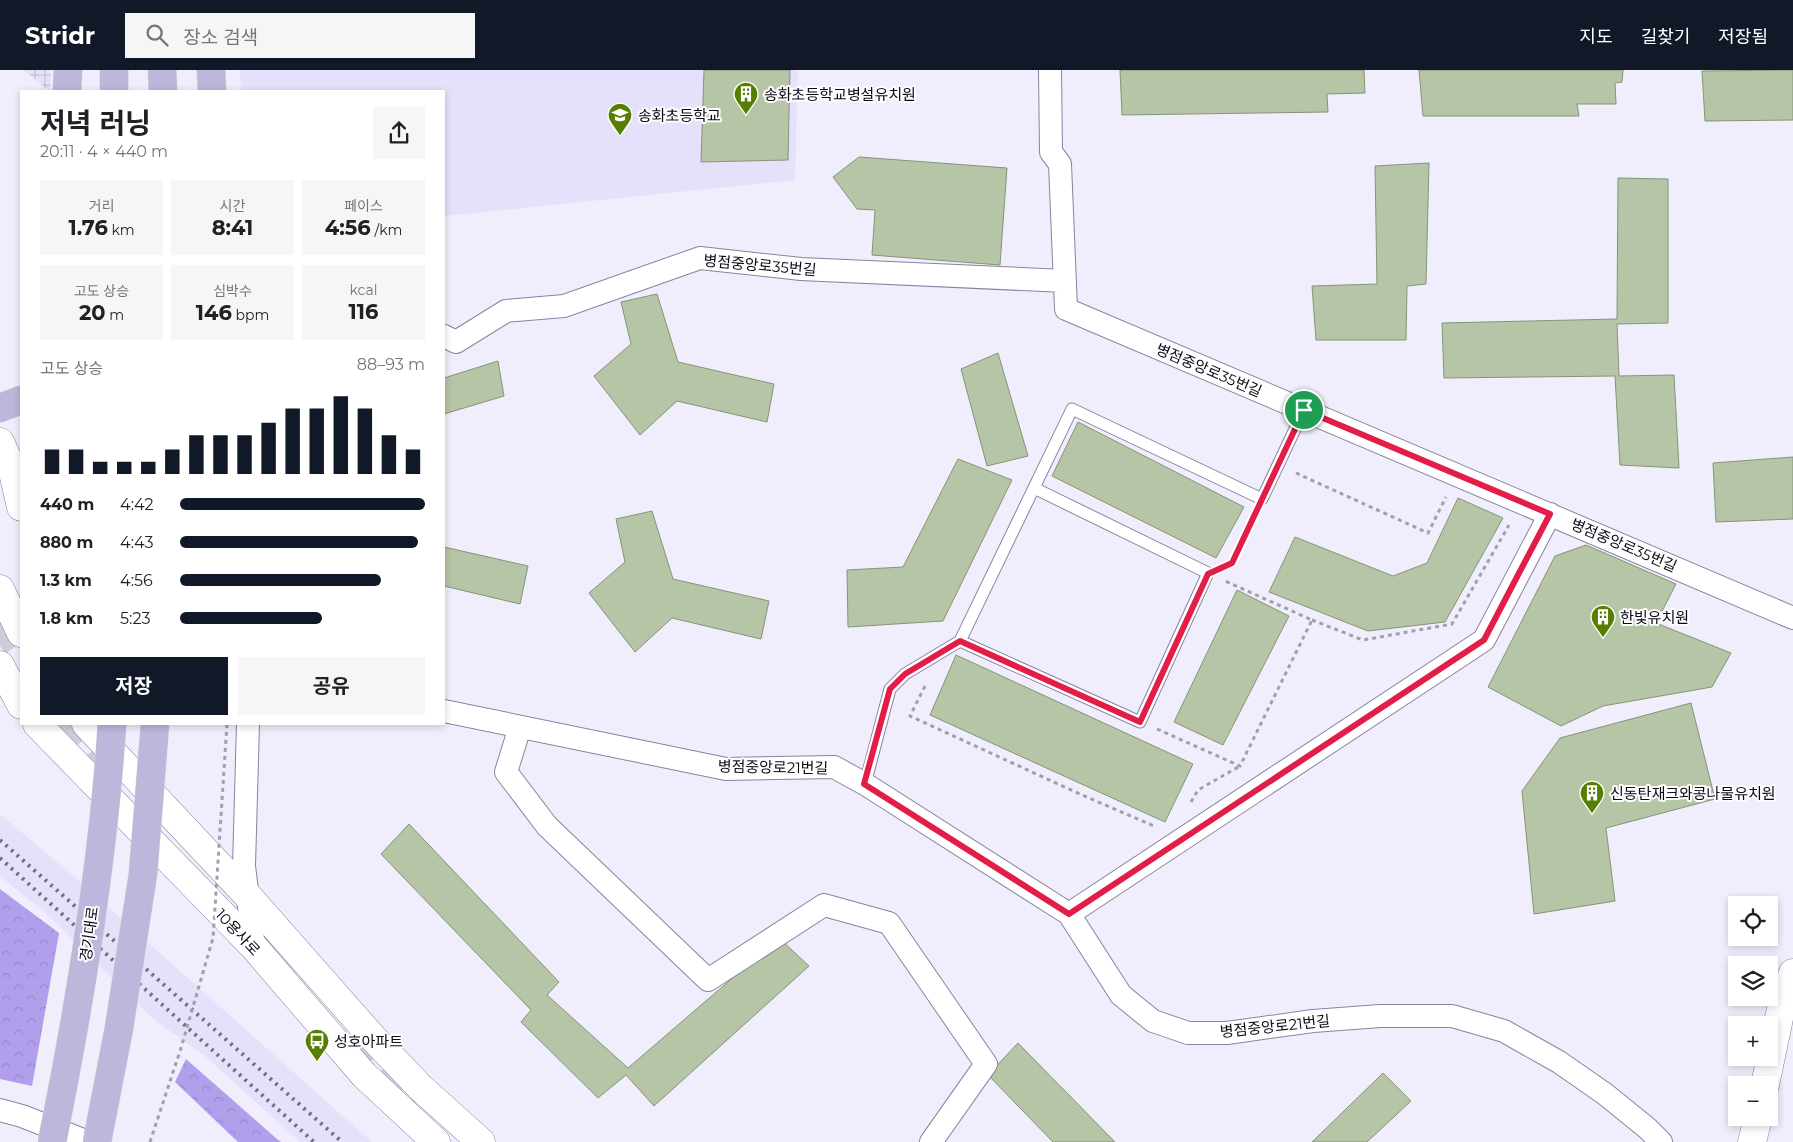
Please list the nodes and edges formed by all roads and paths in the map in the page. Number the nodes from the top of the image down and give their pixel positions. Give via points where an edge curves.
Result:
1 (68, 70) edge
2 (114, 70) edge
3 (162, 70) edge
4 (211, 70) edge
5 (1050, 70) edge
6 (67, 90) edge
7 (114, 90) edge
8 (162, 90) edge
9 (212, 90) edge
10 (1065, 281) junction
11 (445, 336) edge
12 (20, 400) edge
13 (0, 408) edge
14 (1304, 410) junction
15 (0, 442) edge
16 (1293, 472) dead end
17 (1034, 488) junction
18 (1449, 490) dead end
19 (1262, 499) junction
20 (20, 503) edge
21 (1550, 514) junction
22 (1514, 518) dead end
23 (1208, 574) junction
24 (0, 589) edge
25 (1793, 618) edge
26 (1312, 620) junction
27 (20, 631) edge
28 (960, 641) junction
29 (942, 652) junction
30 (0, 665) edge
31 (0, 686) edge
32 (20, 704) edge
33 (20, 705) edge
34 (445, 711) edge
35 (1140, 722) junction
36 (38, 725) edge
37 (87, 725) edge
38 (112, 725) edge
39 (155, 725) edge
40 (227, 725) edge
41 (248, 725) edge
42 (520, 727) junction
43 (1240, 766) junction
44 (864, 784) junction
45 (1189, 804) dead end
46 (1160, 829) dead end
47 (247, 895) junction
48 (1069, 914) junction
49 (254, 947) junction
50 (1793, 973) edge
51 (1767, 1076) edge
52 (0, 1110) edge
53 (1756, 1126) edge
54 (52, 1142) edge
55 (88, 1142) edge
56 (97, 1142) edge
57 (150, 1142) edge
58 (436, 1142) edge
59 (481, 1142) edge
60 (931, 1142) edge
61 (1661, 1142) edge
62 (1752, 1142) edge

1 - 6 main road
2 - 7 main road
3 - 8 main road
4 - 9 main road
5 - 10 street, 병점중앙로35번길 via 1051,152 1060,164
10 - 11 street, 병점중앙로35번길 via 802,269 700,258 564,306 506,311 456,342
10 - 14 street, 병점중앙로35번길 via 1066,309
12 - 13 main road
14 - 19 lane
14 - 21 street, 병점중앙로35번길
15 - 20 street via 12,468
16 - 18 path via 1428,533
17 - 19 lane via 1072,409
17 - 23 lane
17 - 28 lane
19 - 23 path via 1232,563
21 - 25 street, 병점중앙로35번길
21 - 48 street via 1484,640
22 - 26 path via 1452,624 1363,640
23 - 26 path
23 - 35 lane
24 - 27 street
26 - 43 path
28 - 29 lane
28 - 35 lane
29 - 44 lane via 905,674 890,689
29 - 46 path via 910,716
30 - 32 street
31 - 33 street
34 - 42 street, 병점중앙로21번길
35 - 43 path
36 - 49 street, 10용사로
37 - 47 street, 10용사로
38 - 54 main road, 경기대로, bridge via 83,977
39 - 56 main road, bridge via 143,874
40 - 57 path, bridge via 213,938
41 - 47 street via 244,866
42 - 44 street, 병점중앙로21번길 via 726,769 834,767
42 - 60 street via 506,772 547,826 708,980 824,905 889,923 986,1064
43 - 45 path via 1198,790
44 - 48 street, 병점중앙로21번길
47 - 49 street
47 - 59 street, 10용사로 via 381,1046 421,1088
48 - 61 street, 병점중앙로21번길 via 1121,995 1152,1021 1188,1033 1227,1033 1313,1021 1380,1016 1452,1016 1504,1031 1559,1062 1605,1094
49 - 58 street, 10용사로 via 364,1075
50 - 51 street via 1783,999
52 - 55 street
53 - 62 street

